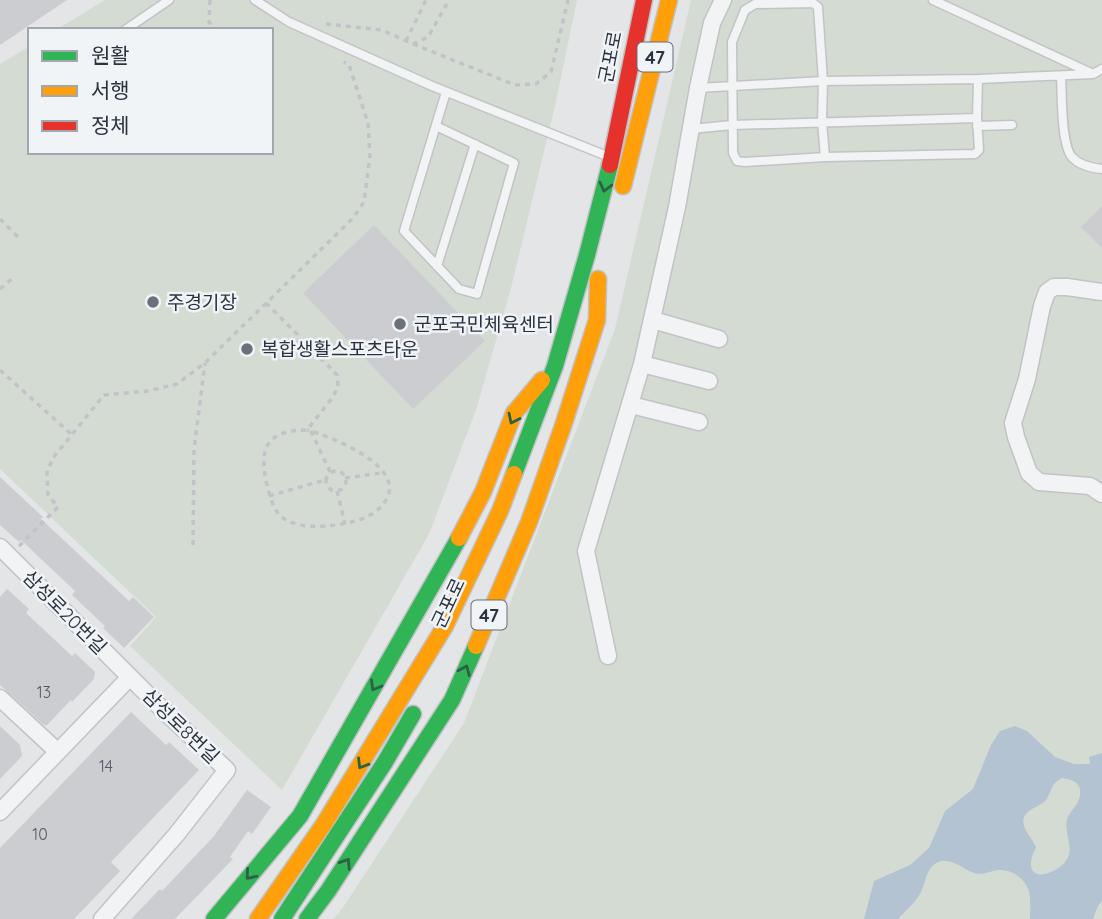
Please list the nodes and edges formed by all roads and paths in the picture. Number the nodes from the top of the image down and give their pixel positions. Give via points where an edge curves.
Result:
1 (169, 0) edge
2 (210, 0) edge
3 (255, 0) edge
4 (426, 0) edge
5 (449, 0) edge
6 (568, 0) edge
7 (669, 0) edge
8 (723, 0) edge
9 (933, 0) edge
10 (642, 8) edge
11 (289, 22) junction
12 (128, 28) edge
13 (214, 28) edge
14 (406, 41) junction
15 (413, 44) junction
16 (339, 58) dead end
17 (1102, 69) edge
18 (1093, 74) junction
19 (1060, 76) junction
20 (978, 79) junction
21 (823, 81) junction
22 (732, 86) junction
23 (698, 88) junction
24 (446, 92) junction
25 (642, 114) junction
26 (822, 122) junction
27 (977, 122) junction
28 (733, 125) junction
29 (1012, 125) dead end
30 (436, 126) junction
31 (691, 129) junction
32 (475, 144) junction
33 (825, 157) junction
34 (612, 158) junction
35 (1102, 169) edge
36 (618, 203) dead end
37 (0, 219) edge
38 (18, 237) dead end
39 (437, 266) junction
40 (14, 277) dead end
41 (0, 289) edge
42 (1102, 292) edge
43 (266, 303) junction
44 (653, 320) junction
45 (719, 339) dead end
46 (205, 363) junction
47 (642, 363) junction
48 (555, 366) junction
49 (0, 370) edge
50 (709, 382) dead end
51 (631, 405) junction
52 (699, 422) dead end
53 (309, 431) junction
54 (71, 434) junction
55 (330, 472) junction
56 (382, 472) junction
57 (345, 478) junction
58 (325, 480) junction
59 (337, 491) junction
60 (1102, 494) edge
61 (269, 496) junction
62 (345, 524) junction
63 (193, 545) dead end
64 (5, 551) edge
65 (452, 644) dead end
66 (608, 656) dead end
67 (130, 677) junction
68 (0, 698) edge
69 (419, 703) dead end
70 (58, 752) junction
71 (0, 812) edge
72 (102, 919) edge
73 (214, 919) edge
74 (258, 919) edge
75 (282, 919) edge
76 (307, 919) edge

1 - 12 lane
2 - 13 path via 209,22
3 - 11 lane
4 - 14 path
5 - 15 path via 428,37
6 - 15 path via 551,72 536,84 515,85
7 - 25 main road, 47
8 - 23 street via 712,23
9 - 18 lane
10 - 25 main road via 649,21 634,96
10 - 34 main road, 군포로 / 47
11 - 14 path via 382,30
11 - 24 lane
14 - 15 path
16 - 43 path via 349,65 368,123 370,156 364,202 355,217
17 - 18 lane
18 - 19 lane
19 - 20 lane
19 - 35 lane via 1065,146 1072,158
20 - 21 lane
20 - 27 lane
21 - 22 lane
21 - 22 lane via 818,7 813,3 755,4 745,10 732,42
21 - 26 lane
22 - 23 lane
22 - 28 lane
23 - 31 street
24 - 30 lane
24 - 34 lane
25 - 36 main road, 47
26 - 27 lane
26 - 28 lane
26 - 33 lane
27 - 29 lane
27 - 33 lane via 979,149 975,154
28 - 31 lane
28 - 33 lane via 737,160
30 - 32 lane
30 - 39 lane via 404,232
31 - 44 street
32 - 39 lane
32 - 39 lane via 514,163 477,294 459,289
34 -> 48 main road, 군포로 / 47
37 - 38 path
40 - 41 path
42 - 60 street via 1054,287 1047,292 1013,423 1029,473 1039,482 1090,486
43 - 46 path
43 - 53 path via 297,334 300,347 337,375 333,397
44 - 45 street
44 - 47 street
46 - 54 path via 177,384 104,395
46 - 63 path via 194,449
47 - 50 street
47 - 51 street
48 -> 73 main road, 군포로 / 47 via 514,413 484,492 300,816
48 -> 74 main road, 군포로 / 47 via 500,511 445,626 324,824
49 - 54 path
51 - 52 street
51 - 66 street via 586,551
53 - 55 path
53 - 56 path via 348,445
53 - 61 path via 284,433 267,444 263,468
54 - 64 path via 47,472 48,495 58,507
55 - 57 path via 340,472
55 - 58 path
56 - 57 path
56 - 62 path via 390,489 384,503 372,515
57 - 59 path
58 - 59 path
58 - 61 path
59 - 62 path
61 - 62 path via 276,511 292,523
64 - 67 street, 삼성로20번길
76 -> 65 main road, 군포로 / 47 via 452,700 529,522 563,426 597,320 600,272 555,414
67 - 70 street, 삼성로8번길
67 - 72 street, 삼성로8번길 via 227,770
68 - 70 street
69 - 75 main road
70 - 71 street, 삼성로8번길

